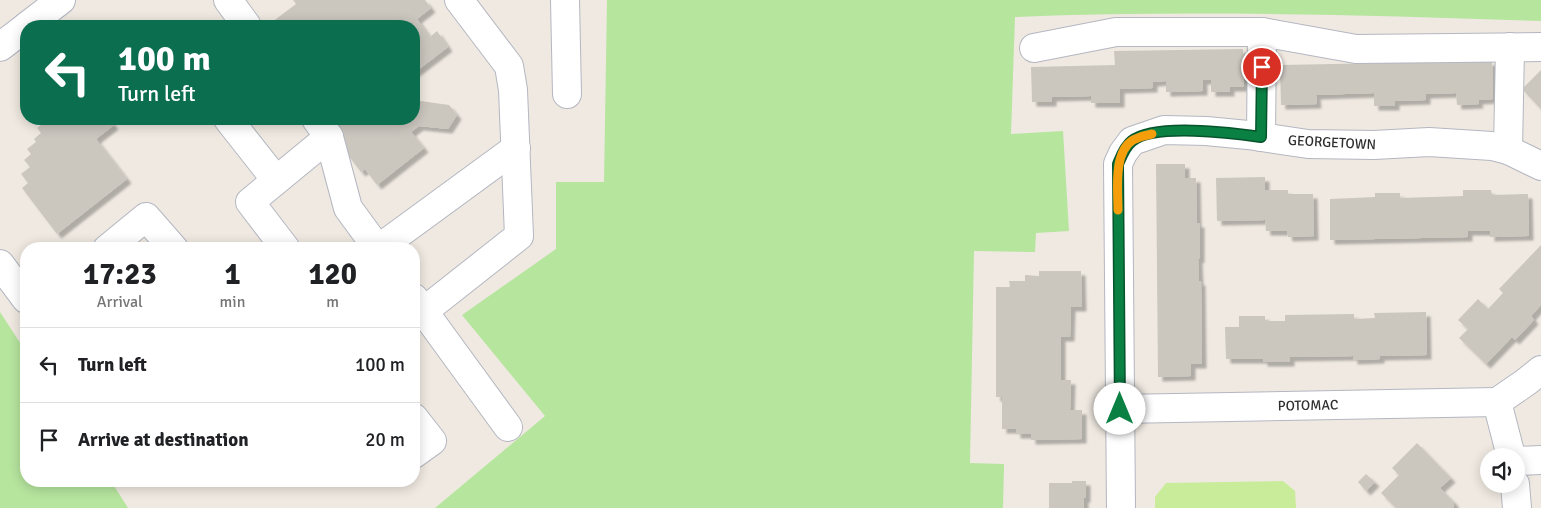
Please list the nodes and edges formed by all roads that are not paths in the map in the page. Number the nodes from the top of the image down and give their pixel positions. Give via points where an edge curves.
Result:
1 (61, 0) edge
2 (459, 0) edge
3 (564, 0) edge
4 (35, 20) edge
5 (20, 32) edge
6 (1262, 32) junction
7 (1510, 47) junction
8 (1541, 47) edge
9 (0, 48) edge
10 (1034, 48) dead end
11 (568, 94) dead end
12 (233, 125) edge
13 (322, 128) edge
14 (1261, 137) junction
15 (516, 148) junction
16 (1508, 150) junction
17 (1541, 166) edge
18 (276, 180) junction
19 (116, 242) edge
20 (168, 242) edge
21 (281, 242) edge
22 (373, 242) edge
23 (388, 242) edge
24 (0, 264) edge
25 (20, 291) edge
26 (420, 303) edge
27 (420, 305) edge
28 (1541, 370) edge
29 (1497, 402) junction
30 (1120, 409) junction
31 (420, 426) edge
32 (508, 427) dead end
33 (1509, 448) edge
34 (420, 450) edge
35 (1541, 460) edge
36 (1525, 461) edge
37 (1516, 493) edge
38 (1121, 508) edge
39 (1517, 508) edge

1 - 4 street
2 - 15 street via 509,66
3 - 11 street
5 - 9 street
6 - 7 street via 1356,49
6 - 10 street via 1116,32
6 - 14 street
7 - 8 street
7 - 16 street
12 - 18 street
13 - 18 street
13 - 22 street via 348,208
14 - 16 street, GEORGETOWN via 1308,144 1430,142
14 - 30 street, GEORGETOWN via 1164,130 1132,141 1123,153 1118,164
15 - 23 street
15 - 26 street via 519,236
16 - 17 street, GEORGETOWN
18 - 21 street via 250,202
19 - 20 street via 146,217
24 - 25 street
27 - 32 street
28 - 29 street
29 - 30 street, POTOMAC
29 - 33 street
30 - 38 street, GEORGETOWN
31 - 34 street via 432,441
35 - 36 street
37 - 39 street

